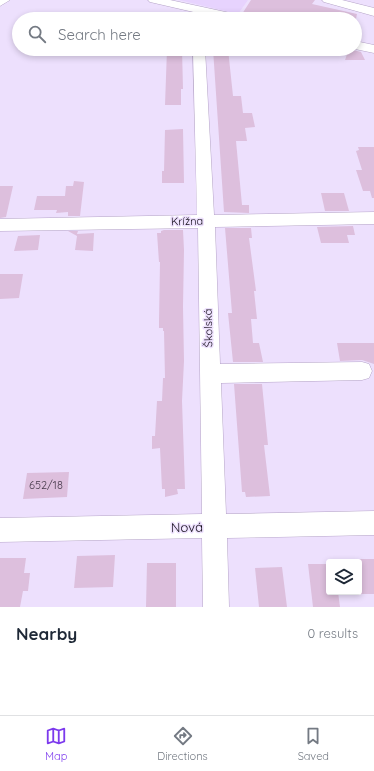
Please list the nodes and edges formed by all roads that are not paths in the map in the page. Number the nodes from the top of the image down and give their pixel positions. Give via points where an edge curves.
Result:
1 (4, 0) edge
2 (154, 0) edge
3 (328, 0) edge
4 (0, 2) edge
5 (192, 12) edge
6 (374, 12) edge
7 (362, 46) edge
8 (374, 49) edge
9 (199, 56) edge
10 (374, 218) edge
11 (206, 221) junction
12 (0, 225) edge
13 (362, 371) dead end
14 (209, 374) junction
15 (374, 522) edge
16 (213, 527) junction
17 (0, 530) edge
18 (216, 607) edge

1 - 4 street
2 - 5 street
3 - 6 street
7 - 8 street
9 - 11 street, Školská
10 - 11 street, Krížna
11 - 12 street, Krížna
11 - 14 street, Školská
13 - 14 street
14 - 16 street, Školská
15 - 16 street, Nová
16 - 17 street, Nová
16 - 18 street, Školská

